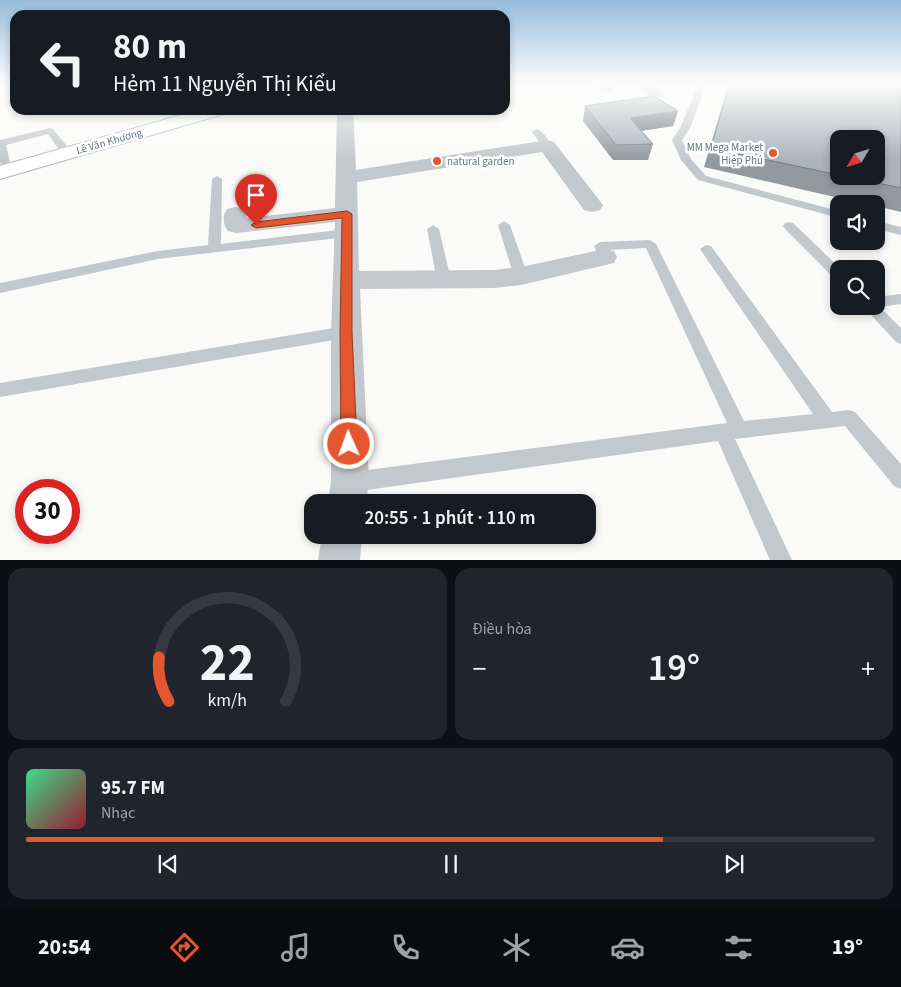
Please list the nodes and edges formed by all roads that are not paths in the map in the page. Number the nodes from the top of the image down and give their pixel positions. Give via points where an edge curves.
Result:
1 (693, 109) edge
2 (195, 115) edge
3 (345, 115) edge
4 (67, 153) junction
5 (3, 172) edge
6 (346, 178) junction
7 (217, 179) dead end
8 (592, 206) dead end
9 (830, 213) edge
10 (235, 214) dead end
11 (347, 223) junction
12 (504, 225) dead end
13 (789, 226) dead end
14 (885, 227) edge
15 (433, 229) dead end
16 (901, 231) edge
17 (214, 248) junction
18 (706, 249) dead end
19 (605, 257) joint
20 (830, 266) edge
21 (521, 276) junction
22 (346, 280) junction
23 (444, 280) junction
24 (0, 288) edge
25 (901, 299) edge
26 (885, 301) edge
27 (879, 315) edge
28 (346, 332) junction
29 (901, 338) edge
30 (0, 390) edge
31 (827, 420) junction
32 (731, 431) junction
33 (901, 479) edge
34 (348, 492) edge
35 (341, 544) edge
36 (339, 560) edge
37 (781, 560) edge

1 - 9 lane via 677,140 686,160 702,178
2 - 4 main road, Lê Văn Khương
3 - 6 street
4 - 5 main road, Lê Văn Khương
4 - 5 lane via 50,131 1,143
6 - 8 street via 542,139
6 - 11 street
7 - 17 lane
10 - 11 street via 236,226
11 - 17 lane
11 - 22 street
12 - 21 lane
13 - 20 lane
14 - 16 lane
15 - 23 lane
17 - 24 lane via 158,255
18 - 31 lane
19 - 21 street
19 - 32 lane via 600,246 650,244
21 - 23 street
22 - 23 street
22 - 28 street
25 - 26 lane
27 - 29 lane
28 - 30 lane
28 - 34 street
31 - 32 lane
31 - 33 lane via 849,418
32 - 34 lane
32 - 37 lane
35 - 36 street

